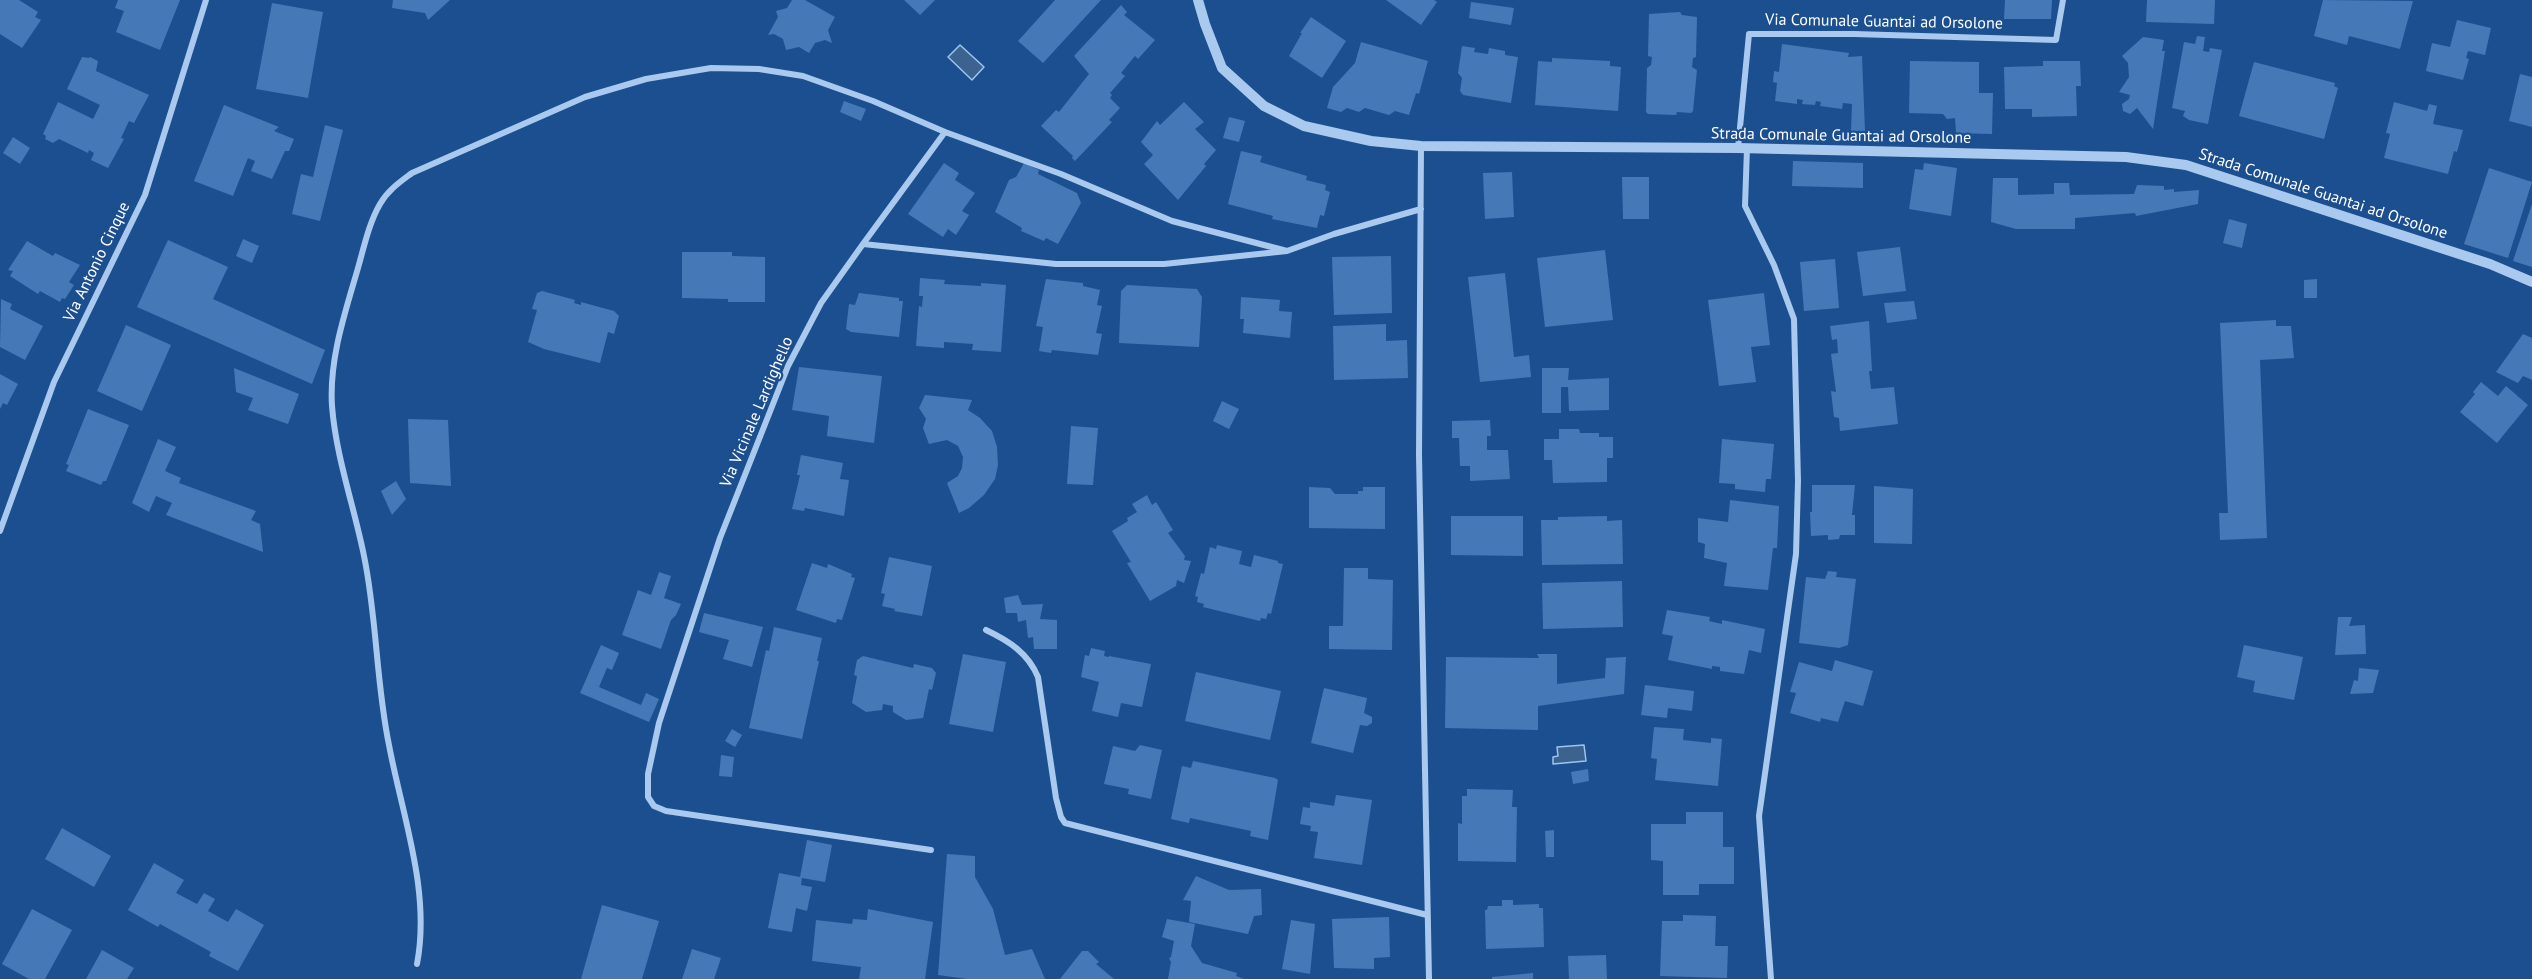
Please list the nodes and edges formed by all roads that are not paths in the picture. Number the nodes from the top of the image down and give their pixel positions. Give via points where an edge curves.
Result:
1 (206, 0) edge
2 (1198, 0) edge
3 (2063, 0) edge
4 (945, 132) junction
5 (1421, 146) junction
6 (1743, 148) junction
7 (1421, 209) junction
8 (862, 244) junction
9 (1287, 251) junction
10 (2532, 282) edge
11 (0, 531) edge
12 (986, 630) dead end
13 (931, 849) dead end
14 (1427, 915) junction
15 (417, 964) dead end
16 (1429, 979) edge
17 (1771, 979) edge

1 - 11 street, Via Antonio Cinque via 145,195 54,382
2 - 5 street, Strada Comunale Guantai ad Orsolone via 1222,68 1264,106 1304,126 1371,141
3 - 6 street, Via Comunale Guantai ad Orsolone via 2056,40 1749,34
4 - 8 street
4 - 9 street via 1061,174 1172,221
4 - 15 street via 803,76 759,69 711,68 646,79 585,97 412,173 391,189 380,205 343,320 333,364 332,405 364,557 388,744 420,900
5 - 6 street, Strada Comunale Guantai ad Orsolone
5 - 7 street
6 - 10 street, Strada Comunale Guantai ad Orsolone via 2126,157 2186,165 2490,264
6 - 17 street via 1745,206 1774,265 1794,319 1796,554 1759,816
7 - 9 street
7 - 14 street via 1419,455
8 - 9 street via 1056,264 1164,264
8 - 13 street, Via Vicinale Lardighello via 821,303 788,366 720,538 659,723 648,774 648,797 654,806 666,811
12 - 14 street via 1018,647 1036,671 1056,798 1065,823
14 - 16 street

